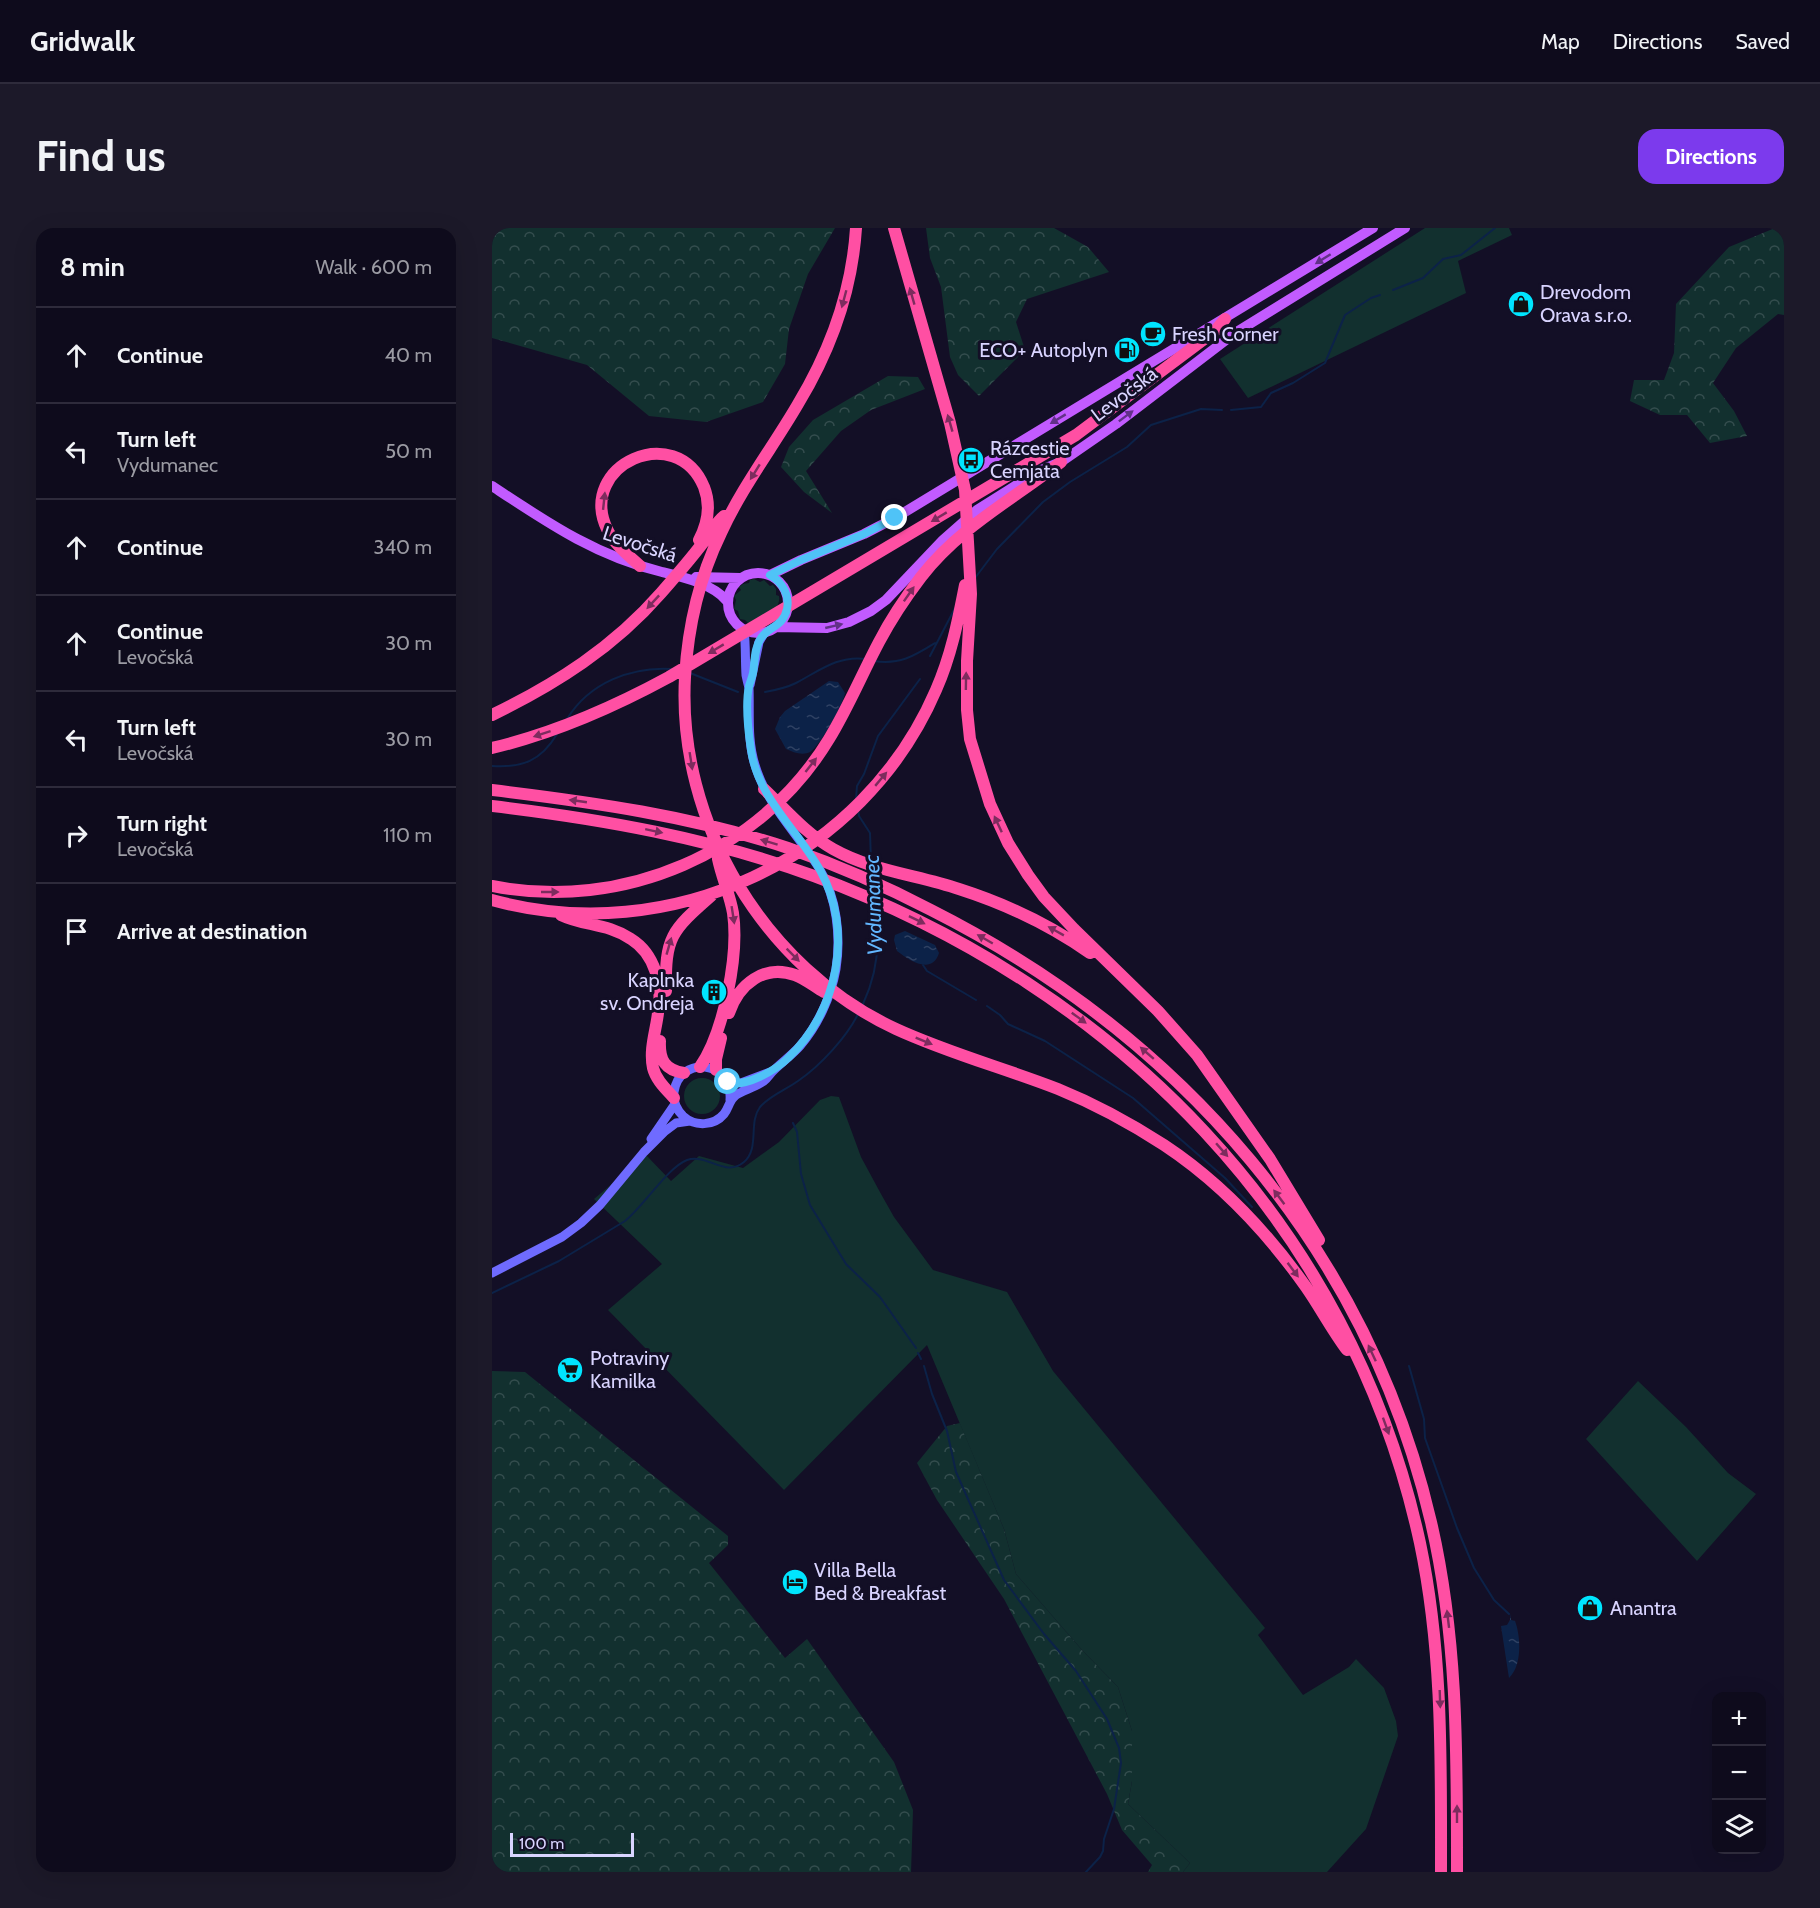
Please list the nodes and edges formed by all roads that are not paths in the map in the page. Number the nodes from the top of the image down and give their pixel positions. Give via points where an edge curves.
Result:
1 (856, 228) edge
2 (894, 228) edge
3 (1373, 228) edge
4 (1405, 228) edge
5 (1225, 319) junction
6 (1061, 462) junction
7 (492, 486) edge
8 (734, 508) junction
9 (691, 557) junction
10 (969, 563) junction
11 (640, 566) junction
12 (770, 575) junction
13 (687, 578) junction
14 (740, 578) junction
15 (728, 601) junction
16 (771, 629) junction
17 (744, 630) junction
18 (749, 687) junction
19 (492, 715) edge
20 (492, 748) edge
21 (764, 789) junction
22 (492, 790) edge
23 (492, 806) edge
24 (714, 837) junction
25 (492, 886) edge
26 (714, 894) junction
27 (492, 900) edge
28 (552, 910) junction
29 (1121, 976) junction
30 (850, 1003) junction
31 (700, 1067) junction
32 (716, 1070) junction
33 (773, 1071) junction
34 (684, 1074) junction
35 (728, 1082) junction
36 (730, 1100) junction
37 (675, 1101) junction
38 (690, 1121) junction
39 (644, 1152) junction
40 (492, 1273) edge
41 (1334, 1280) junction
42 (1364, 1372) junction
43 (1441, 1872) edge
44 (1457, 1872) edge

1 -> 8 highway via 845,294 820,363
10 -> 2 highway via 962,468
3 -> 5 main road, Levočská
6 -> 4 main road, Levočská via 1235,333
5 -> 12 main road, Levočská via 895,518
5 -> 20 highway via 1215,331 1096,421 1047,453 669,677 614,706 539,736
16 -> 6 main road, Levočská via 827,627 871,611 967,517 1008,489
25 -> 6 highway via 540,892 609,888 659,875 703,856 748,828 773,807 815,760 912,590 979,519
7 - 11 main road, Levočská via 583,543
8 - 9 highway via 719,520
8 -> 24 highway via 707,566 690,629 685,678 685,714 697,789
11 -> 9 highway via 611,536 602,503 606,485 618,469 641,455 657,453 675,458 689,466 702,483 707,498 707,521
9 -> 19 highway via 626,629 584,663
26 -> 10 highway via 798,854 848,814 899,756 944,670 957,628
29 -> 10 highway via 1044,897 1019,862 990,804 970,739 966,687
11 - 13 main road, Levočská
12 - 14 main road, Levočská via 757,573
12 - 16 main road via 784,588 788,602 785,616
13 - 14 main road, Levočská
13 - 15 main road, Levočská via 716,590
14 - 15 main road via 732,586
15 - 17 main road via 731,618
16 - 17 main road, Levočská via 753,633
16 - 18 main road via 759,642
17 - 18 main road
18 - 21 main road via 751,747
29 -> 21 highway via 1075,942 1007,906 834,850 814,837
21 - 33 main road via 820,870 836,923 837,958 828,997 801,1045
41 -> 22 highway via 1280,1197 1181,1084 1080,1000 986,939 912,900 792,849 671,818
23 -> 42 highway via 635,827 776,863 897,910 1031,985 1126,1055 1191,1116 1237,1167 1315,1278
24 -> 30 highway via 746,897 776,937 802,965
24 -> 31 highway via 733,912 734,942 724,1004
26 - 28 highway via 633,911
34 -> 26 highway via 666,1067 660,1054 667,953 681,923
27 - 28 highway
28 - 37 highway via 571,920 614,929 634,940 646,953 656,971 660,993 653,1068
29 - 41 highway via 1180,1035 1226,1095 1320,1241
30 - 32 highway via 786,973 756,977 735,997 717,1050
30 -> 42 highway via 929,1043 1078,1098 1175,1153 1227,1194 1276,1247
31 - 32 main road
31 - 34 main road
32 - 35 main road
33 - 35 main road via 741,1083
33 - 36 main road
34 - 37 main road via 676,1084
35 - 36 main road
36 - 38 main road via 724,1114 714,1121
37 - 38 main road
37 - 39 main road
38 - 39 main road via 672,1126
39 - 40 main road via 581,1223
44 -> 41 highway via 1455,1684 1446,1602 1431,1521 1390,1395
42 -> 43 highway via 1407,1492 1427,1582 1439,1690

